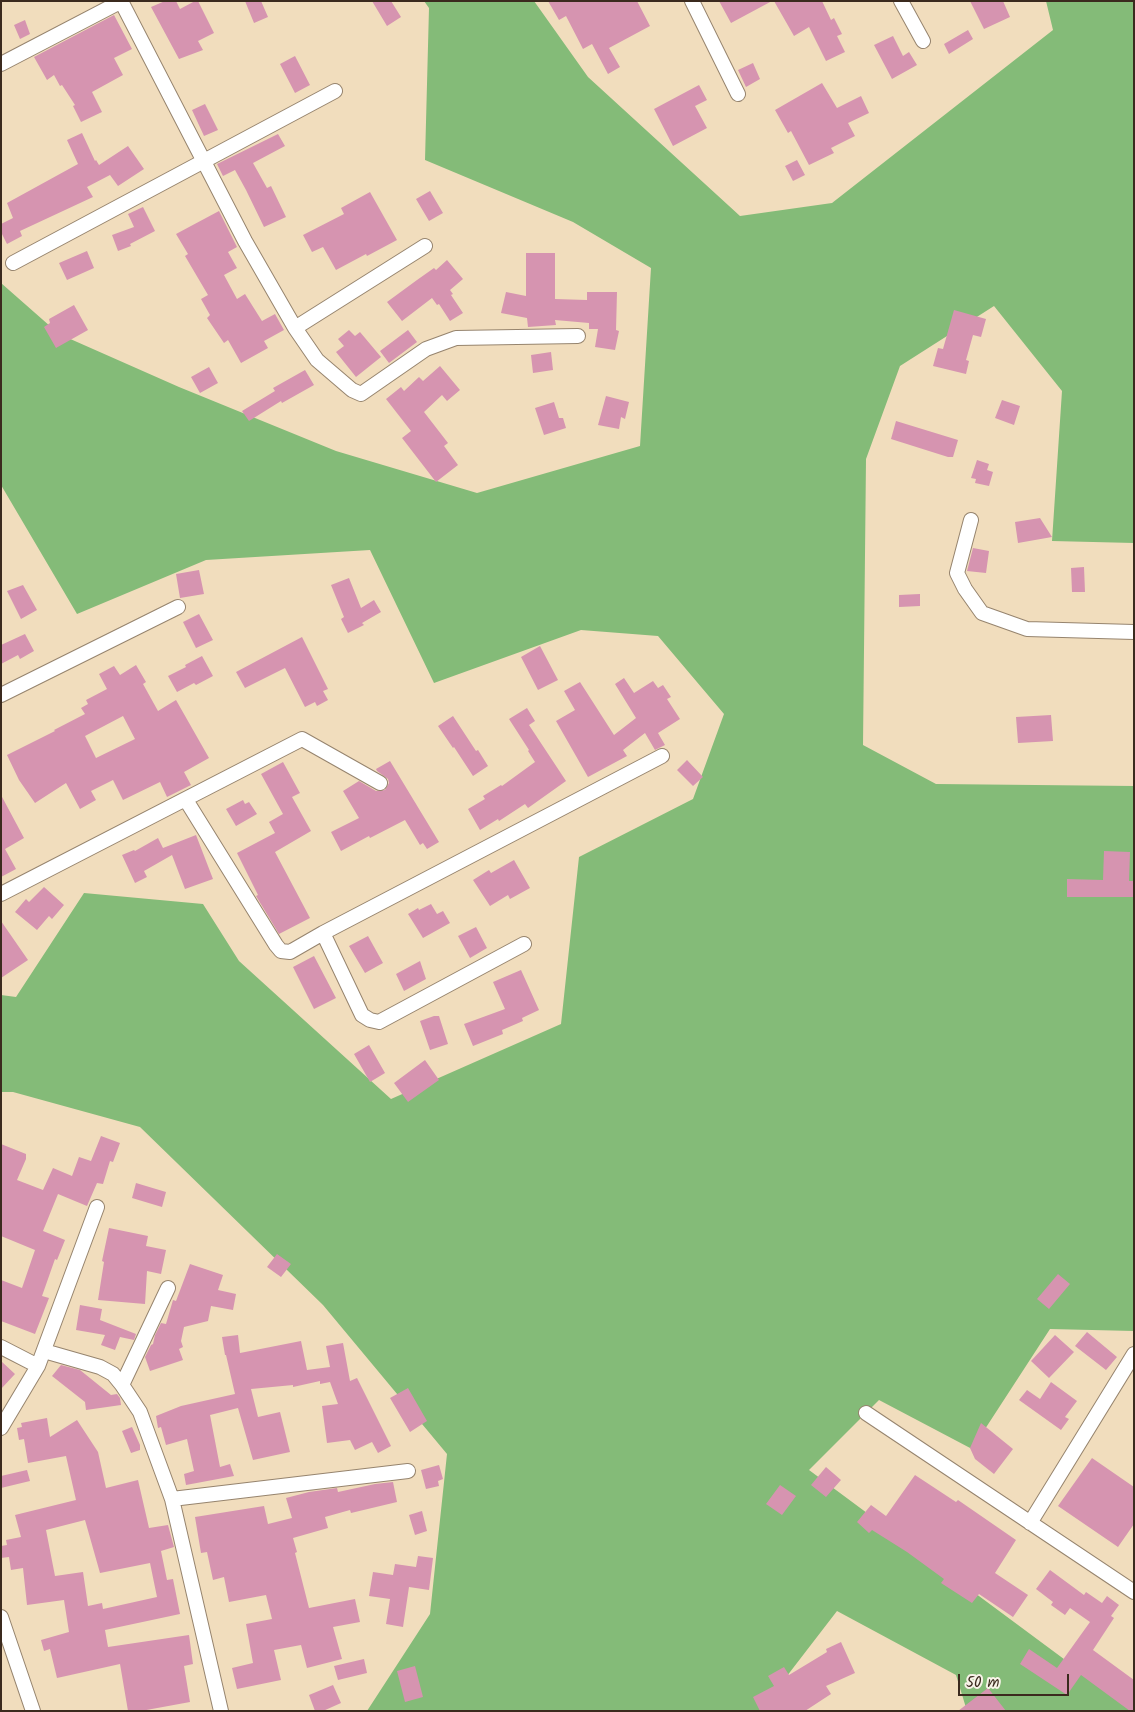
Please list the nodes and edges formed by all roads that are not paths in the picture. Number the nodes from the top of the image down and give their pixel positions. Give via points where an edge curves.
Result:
1 (122, 1) edge
2 (692, 1) edge
3 (902, 1) edge
4 (922, 41) dead end
5 (1, 64) edge
6 (335, 90) dead end
7 (738, 94) dead end
8 (204, 160) junction
9 (425, 246) dead end
10 (13, 263) dead end
11 (295, 328) junction
12 (578, 336) dead end
13 (971, 520) dead end
14 (178, 607) dead end
15 (1134, 632) edge
16 (1, 695) edge
17 (662, 756) dead end
18 (380, 784) dead end
19 (186, 800) junction
20 (1, 894) edge
21 (323, 933) junction
22 (524, 944) dead end
23 (97, 1207) dead end
24 (168, 1288) dead end
25 (1, 1347) edge
26 (44, 1351) junction
27 (1134, 1354) edge
28 (38, 1366) junction
29 (122, 1384) junction
30 (866, 1413) dead end
31 (1, 1428) edge
32 (408, 1471) dead end
33 (172, 1499) junction
34 (1030, 1523) junction
35 (1134, 1592) edge
36 (1, 1617) edge
37 (32, 1711) edge
38 (221, 1711) edge

1 - 5 street
1 - 8 street
2 - 7 street
3 - 4 street
6 - 8 street
8 - 10 street
8 - 11 street via 245,241
9 - 11 street
11 - 12 street via 317,360 361,394 426,349 456,338
13 - 15 street via 957,573 982,613 1027,629
14 - 16 street
17 - 21 street
18 - 19 street via 302,739
19 - 20 street
19 - 21 street via 281,951 290,952
21 - 22 street via 362,1015 379,1022
23 - 26 street
24 - 29 street
25 - 28 street
26 - 28 street
26 - 29 street via 100,1367
27 - 34 street
28 - 31 street
29 - 33 street via 140,1412
30 - 34 street
32 - 33 street
33 - 38 street
34 - 35 street
36 - 37 street

